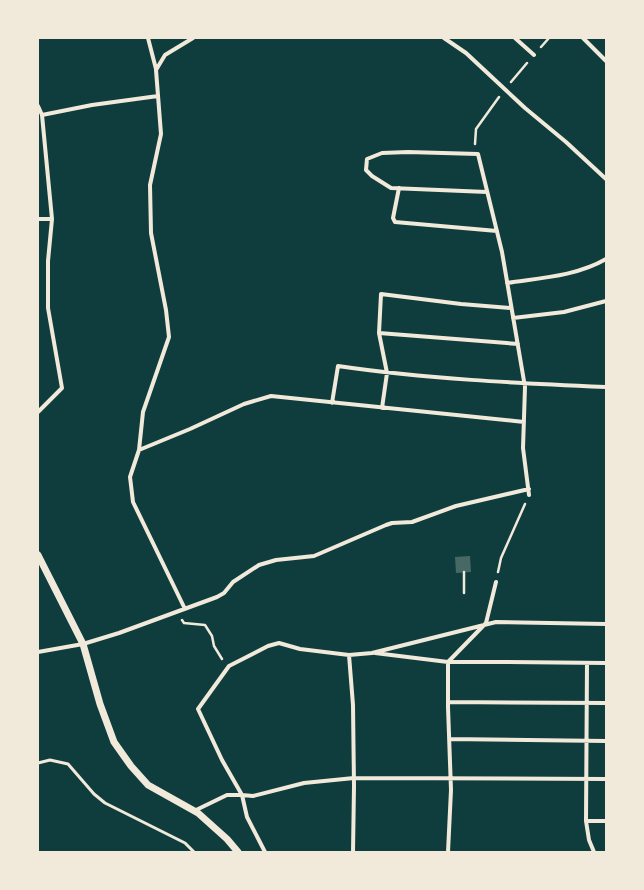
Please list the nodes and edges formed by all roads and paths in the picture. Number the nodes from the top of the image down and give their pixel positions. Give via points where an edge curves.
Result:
1 (148, 38) edge
2 (193, 38) edge
3 (444, 38) edge
4 (515, 38) edge
5 (583, 38) edge
6 (534, 55) dead end
7 (606, 61) edge
8 (156, 70) junction
9 (158, 96) junction
10 (38, 106) edge
11 (42, 115) junction
12 (606, 179) edge
13 (399, 188) junction
14 (487, 192) junction
15 (38, 219) edge
16 (52, 219) junction
17 (496, 230) junction
18 (606, 258) edge
19 (507, 283) junction
20 (606, 301) edge
21 (511, 308) junction
22 (513, 318) junction
23 (380, 333) junction
24 (518, 344) junction
25 (387, 373) junction
26 (525, 384) junction
27 (606, 387) edge
28 (332, 403) junction
29 (382, 408) junction
30 (38, 412) edge
31 (524, 422) junction
32 (139, 450) junction
33 (528, 489) junction
34 (529, 495) joint
35 (38, 555) edge
36 (464, 572) dead end
37 (496, 582) joint
38 (464, 593) dead end
39 (185, 609) junction
40 (176, 612) junction
41 (486, 623) junction
42 (606, 624) edge
43 (83, 644) junction
44 (38, 652) edge
45 (372, 653) junction
46 (349, 655) junction
47 (448, 662) junction
48 (587, 663) junction
49 (606, 663) edge
50 (229, 666) junction
51 (448, 702) junction
52 (586, 703) junction
53 (606, 703) edge
54 (449, 739) junction
55 (586, 741) junction
56 (606, 741) edge
57 (38, 762) edge
58 (354, 778) junction
59 (450, 779) junction
60 (586, 779) junction
61 (606, 779) edge
62 (242, 795) junction
63 (194, 811) junction
64 (586, 821) junction
65 (606, 821) edge
66 (194, 852) edge
67 (238, 852) edge
68 (265, 852) edge
69 (353, 852) edge
70 (448, 852) edge
71 (594, 852) edge

1 - 8 street
2 - 8 street via 165,55
3 - 12 street via 466,53
4 - 6 street
5 - 7 street
8 - 9 street
9 - 11 street
9 - 32 street via 161,134 150,185 151,233 169,337 143,412
10 - 11 street
11 - 16 street
13 - 14 street
13 - 14 street via 391,188 372,176 366,170 367,159 382,153 478,154
13 - 17 street via 393,218 395,222
14 - 17 street
15 - 16 street
16 - 30 street via 48,260 48,308 62,388
17 - 19 street
18 - 19 street via 597,264 572,272
19 - 21 street
20 - 22 street via 564,312
21 - 22 street
21 - 23 street via 381,294
22 - 24 street
23 - 24 street
23 - 25 street
24 - 26 street
25 - 26 street
25 - 28 street via 338,366
25 - 29 street
26 - 27 street
26 - 31 street
28 - 29 street
28 - 32 street via 271,396 244,404
29 - 31 street
31 - 33 street via 523,448
32 - 39 street via 130,477 133,502
33 - 34 street
33 - 39 street via 462,504 412,522 386,524 314,556 276,560 259,566 233,582 224,593
34 - 37 path via 501,558
35 - 43 street
36 - 38 path
37 - 41 street
39 - 40 street
40 - 43 street
40 - 50 path via 184,623 206,625 219,656
41 - 42 street
41 - 45 street
41 - 47 street
43 - 44 street
43 - 63 street via 114,742 148,785
45 - 46 street
45 - 47 street
46 - 50 street via 300,649 279,643
46 - 58 street
47 - 48 street
47 - 51 street
48 - 49 street
48 - 52 street
50 - 62 street via 198,709
51 - 52 street
51 - 54 street
52 - 53 street
52 - 55 street
54 - 55 street
54 - 59 street
55 - 56 street
55 - 60 street
57 - 66 lane via 50,760 68,764 105,803 186,843
58 - 59 street
58 - 62 street via 304,783 253,796
58 - 69 street
59 - 60 street
59 - 70 street
60 - 61 street
60 - 64 street
62 - 63 street via 227,795
62 - 68 street via 247,817
63 - 67 street via 227,839
64 - 65 street
64 - 71 street

